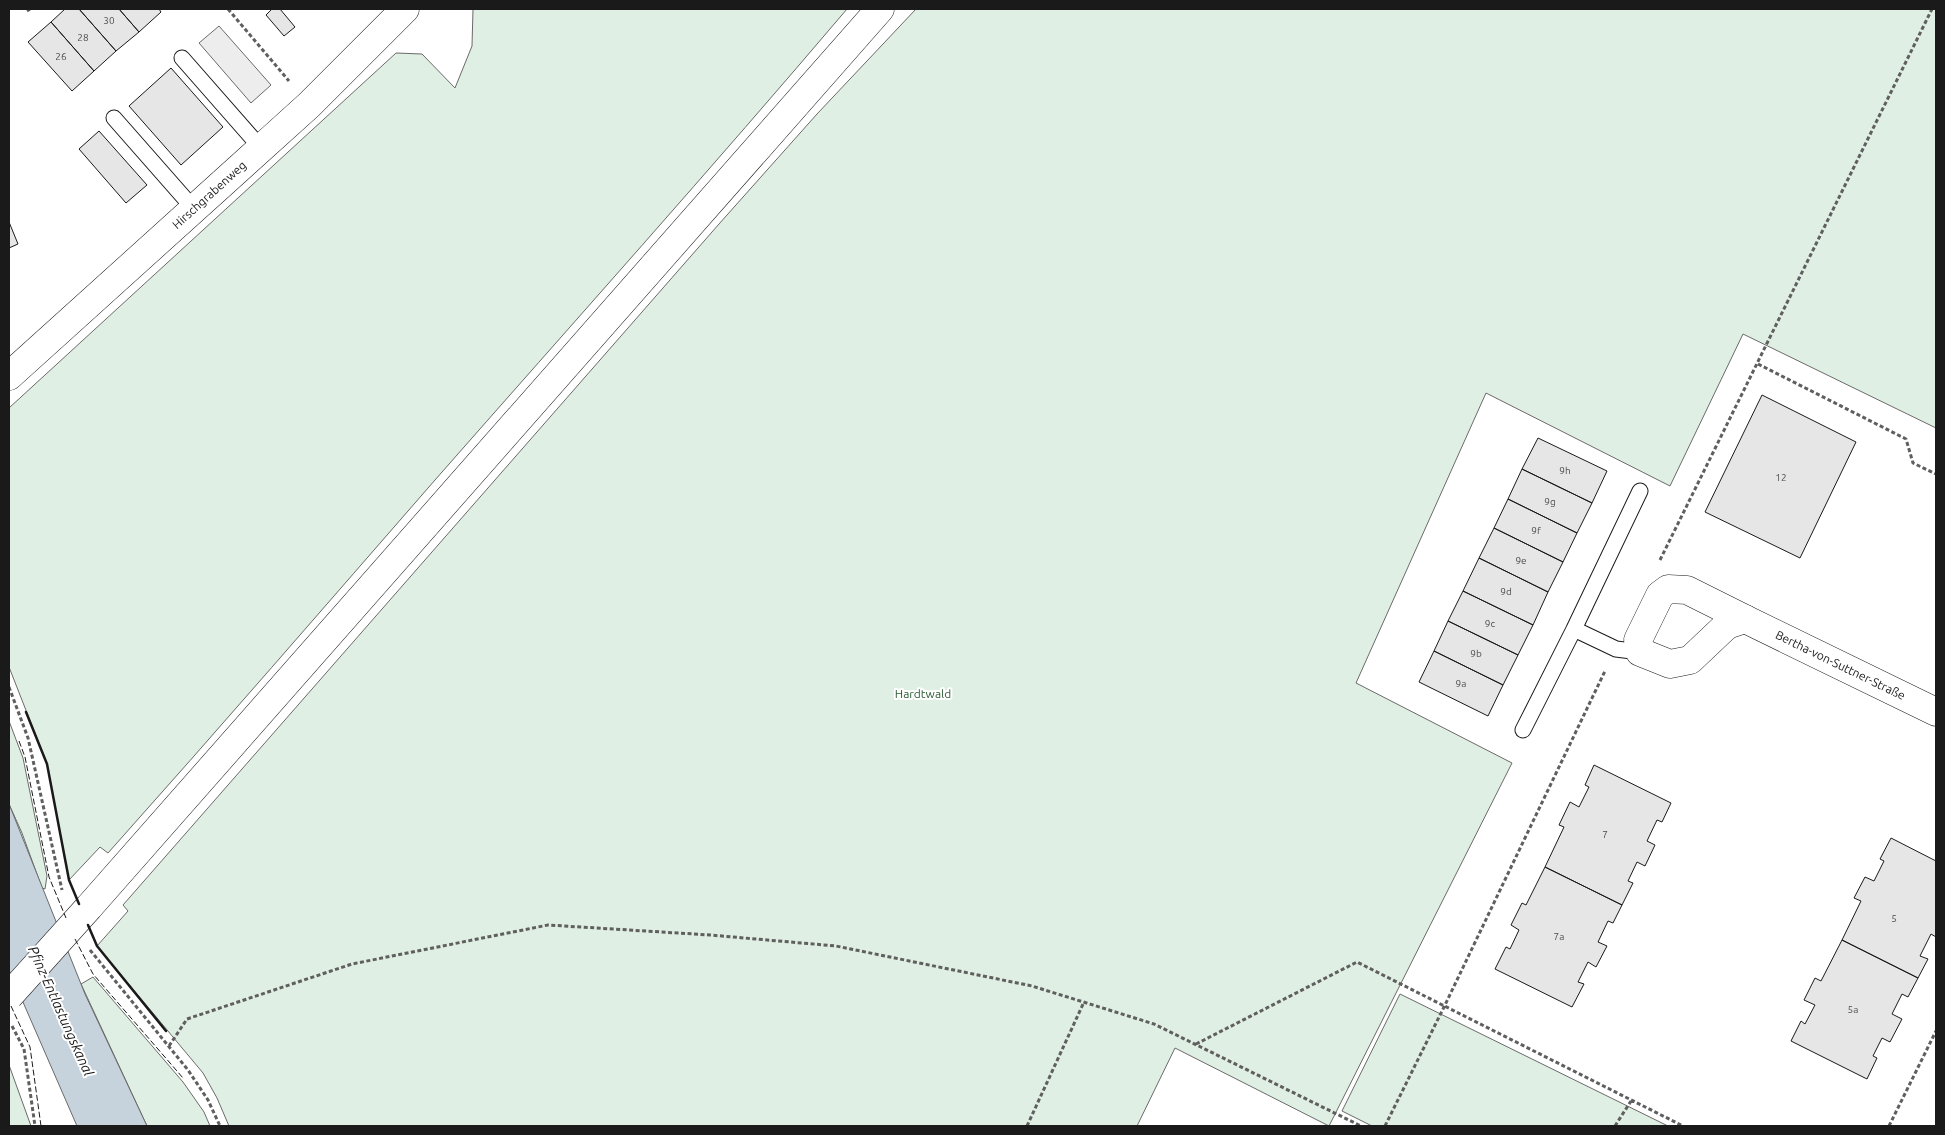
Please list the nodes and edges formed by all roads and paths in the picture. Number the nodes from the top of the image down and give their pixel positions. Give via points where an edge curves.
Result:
1 (228, 9) edge
2 (405, 9) edge
3 (1932, 9) edge
4 (880, 10) edge
5 (182, 58) dead end
6 (309, 105) junction
7 (114, 118) dead end
8 (261, 148) junction
9 (194, 209) junction
10 (1758, 364) junction
11 (9, 376) edge
12 (1936, 474) edge
13 (1640, 491) dead end
14 (1660, 561) dead end
15 (1745, 619) junction
16 (1574, 629) junction
17 (1628, 650) junction
18 (9, 688) edge
19 (1936, 712) edge
20 (1523, 730) dead end
21 (28, 738) dead end
22 (9, 996) edge
23 (1084, 1002) junction
24 (1445, 1005) junction
25 (9, 1020) edge
26 (1936, 1032) edge
27 (1196, 1044) junction
28 (169, 1046) dead end
29 (188, 1070) dead end
30 (1631, 1101) junction
31 (35, 1126) edge
32 (220, 1126) edge
33 (1027, 1126) edge
34 (1361, 1126) edge
35 (1385, 1126) edge
36 (1615, 1126) edge
37 (1683, 1126) edge
38 (1889, 1126) edge

1 - 6 path
2 - 6 main road, Hirschgrabenweg
3 - 10 path
4 - 22 main road, bridge
5 - 8 lane
6 - 8 main road, Hirschgrabenweg
7 - 9 lane
8 - 9 main road, Hirschgrabenweg
9 - 11 main road, Hirschgrabenweg
10 - 12 path via 1906,439 1913,463
10 - 14 path
13 - 16 lane
15 - 17 main road via 1727,625 1690,660 1670,664
15 - 17 main road, Bertha-von-Suttner-Straße via 1687,590 1668,588 1660,595 1638,640
15 - 19 main road, Bertha-von-Suttner-Straße
16 - 17 lane
16 - 20 lane
17 - 24 path
18 - 21 path
23 - 27 path via 1154,1024
23 - 28 path via 1032,986 836,946 548,925 352,964 188,1019
23 - 33 path
24 - 27 path via 1357,962
24 - 30 path
24 - 35 path
25 - 31 path via 24,1049
26 - 38 path
27 - 34 path
29 - 32 path
30 - 36 path
30 - 37 path

